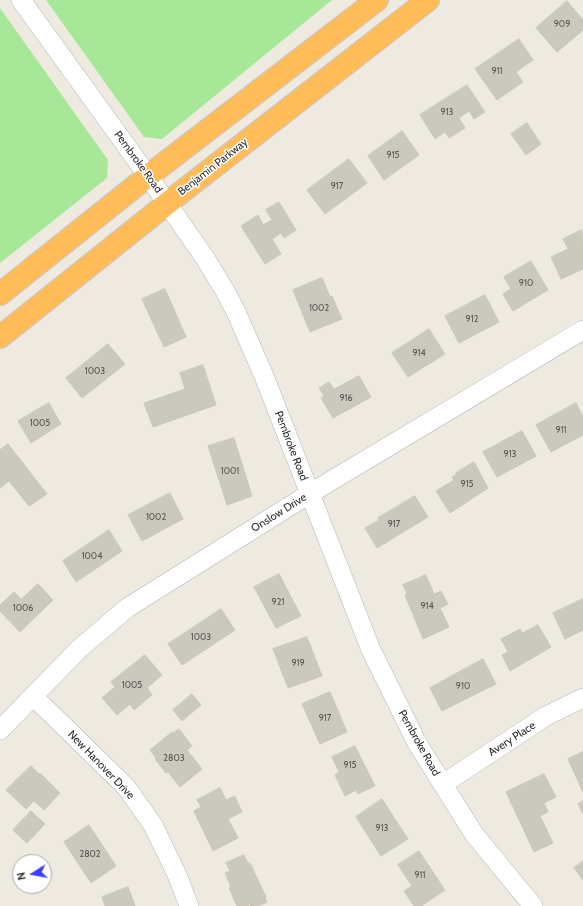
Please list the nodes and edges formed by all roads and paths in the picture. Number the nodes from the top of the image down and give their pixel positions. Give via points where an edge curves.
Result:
1 (21, 0) edge
2 (376, 0) edge
3 (428, 0) edge
4 (148, 176) junction
5 (167, 203) junction
6 (0, 294) edge
7 (583, 330) edge
8 (0, 337) edge
9 (310, 494) junction
10 (33, 696) junction
11 (583, 698) edge
12 (0, 730) edge
13 (443, 784) junction
14 (189, 906) edge
15 (533, 906) edge

1 - 4 street, Pembroke Road
2 - 4 highway
3 - 5 highway, Benjamin Parkway
4 - 5 street, Pembroke Road
4 - 6 highway
5 - 8 highway, Benjamin Parkway
5 - 9 street, Pembroke Road via 205,258 236,312
7 - 9 street, Onslow Drive
9 - 10 street, Onslow Drive via 127,608 79,650
9 - 13 street, Pembroke Road via 371,650 417,743
10 - 12 street, Onslow Drive
10 - 14 street, New Hanover Drive via 126,787 153,825
11 - 13 street, Avery Place via 546,716
13 - 15 street, Pembroke Road via 474,834

